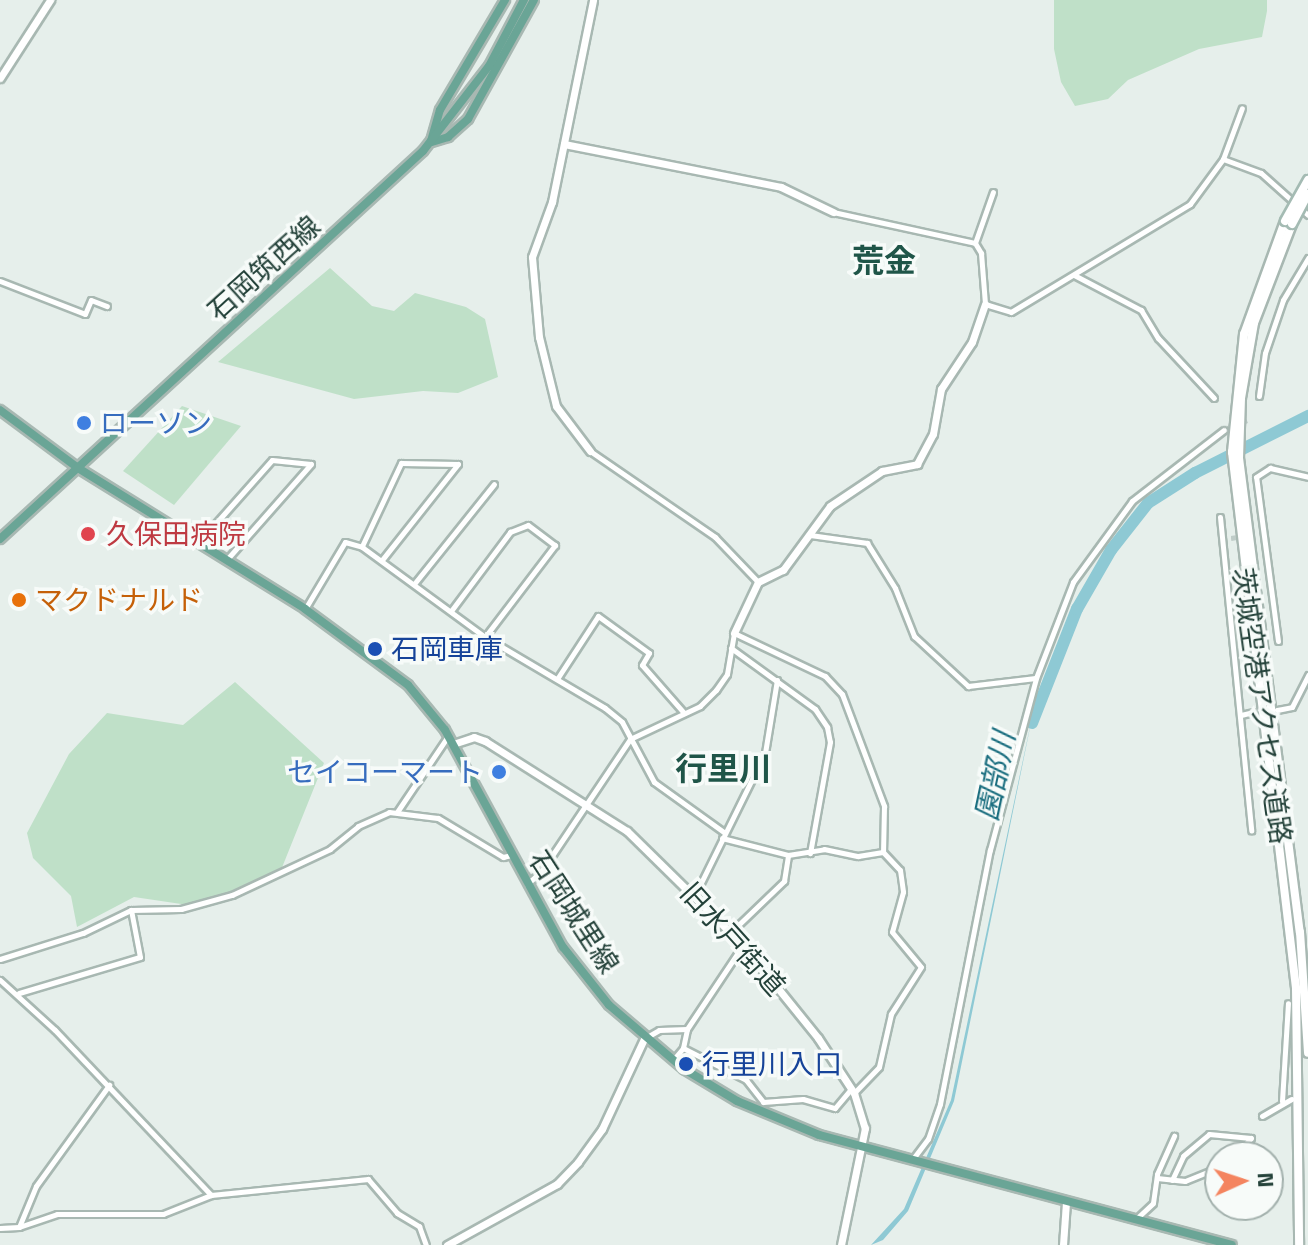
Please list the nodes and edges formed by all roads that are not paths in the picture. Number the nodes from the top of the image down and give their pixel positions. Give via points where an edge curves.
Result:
1 (50, 0) edge
2 (505, 0) edge
3 (524, 0) edge
4 (534, 0) edge
5 (593, 0) edge
6 (0, 78) edge
7 (1242, 108) dead end
8 (431, 142) junction
9 (564, 144) junction
10 (1223, 159) junction
11 (1308, 180) edge
12 (993, 192) dead end
13 (1308, 194) edge
14 (833, 212) joint
15 (1308, 215) edge
16 (1288, 222) junction
17 (975, 243) junction
18 (1308, 258) edge
19 (1074, 275) junction
20 (0, 281) edge
21 (985, 304) junction
22 (107, 306) dead end
23 (1259, 396) dead end
24 (1214, 398) dead end
25 (0, 410) edge
26 (1231, 433) junction
27 (590, 451) joint
28 (1235, 460) junction
29 (78, 468) junction
30 (1308, 477) edge
31 (494, 484) dead end
32 (1220, 517) dead end
33 (1261, 534) junction
34 (810, 535) junction
35 (1252, 535) tunnel mouth
36 (1231, 538) tunnel mouth
37 (0, 539) edge
38 (1223, 539) junction
39 (200, 541) junction
40 (362, 547) junction
41 (228, 558) junction
42 (382, 560) junction
43 (758, 582) junction
44 (414, 584) junction
45 (305, 609) junction
46 (451, 611) junction
47 (734, 633) junction
48 (485, 637) junction
49 (1278, 641) dead end
50 (731, 648) junction
51 (1308, 675) edge
52 (1036, 678) junction
53 (557, 679) junction
54 (777, 679) junction
55 (1277, 710) dead end
56 (1253, 712) dead end
57 (684, 713) junction
58 (1241, 715) junction
59 (630, 739) junction
60 (451, 740) junction
61 (586, 806) junction
62 (397, 812) junction
63 (1251, 830) dead end
64 (723, 836) junction
65 (883, 852) junction
66 (810, 853) junction
67 (511, 855) junction
68 (788, 855) junction
69 (526, 885) junction
70 (695, 895) junction
71 (131, 910) junction
72 (731, 932) junction
73 (743, 945) junction
74 (0, 959) edge
75 (0, 980) edge
76 (18, 993) junction
77 (1288, 1003) dead end
78 (687, 1029) junction
79 (644, 1039) junction
80 (683, 1048) junction
81 (1308, 1053) edge
82 (672, 1061) junction
83 (109, 1085) junction
84 (853, 1090) junction
85 (1292, 1099) dead end
86 (1282, 1101) junction
87 (1262, 1116) dead end
88 (1174, 1136) dead end
89 (1248, 1141) edge
90 (864, 1148) junction
91 (915, 1162) junction
92 (1204, 1175) edge
93 (1157, 1178) junction
94 (1172, 1180) junction
95 (211, 1195) junction
96 (1066, 1202) junction
97 (1136, 1220) junction
98 (19, 1227) junction
99 (0, 1228) edge
100 (426, 1245) edge
101 (447, 1245) edge
102 (841, 1245) edge
103 (1063, 1245) edge
104 (1232, 1245) edge
105 (1299, 1245) edge

1 - 6 street
2 - 8 main road via 440,110
3 - 8 main road, 石岡筑西線 via 489,66
4 - 8 main road via 468,119 448,137
5 - 9 street
7 - 10 street
8 - 29 main road, 石岡筑西線
9 - 14 street via 781,187
9 - 27 street via 552,202 532,257 532,287 556,406
10 - 15 street via 1261,173
10 - 19 street via 1190,204 1169,221
11 - 16 main road, 茨城空港アクセス道路, bridge
12 - 17 street
13 - 16 main road, 茨城空港アクセス道路, bridge
14 - 17 street
16 - 26 main road, 茨城空港アクセス道路 via 1254,323
17 - 21 street via 981,253
18 - 23 street via 1283,300 1265,353
19 - 21 street via 1011,312
19 - 24 street via 1141,310 1158,338
20 - 22 street via 85,314 91,300
21 - 34 street via 972,342 941,389 933,434 917,464 882,471 830,506
25 - 29 main road, 石岡城里線
26 - 28 main road, 茨城空港アクセス道路
26 - 52 street via 1144,491 1097,547 1073,582
27 - 43 street via 715,537
28 - 81 main road, 茨城空港アクセス道路 via 1300,932
28 - 105 main road, 茨城空港アクセス道路 via 1296,988
29 - 37 main road, 石岡筑西線
29 - 39 main road, 石岡城里線
30 - 33 street via 1270,468 1256,477
31 - 44 street
32 - 38 street
33 - 35 street
33 - 49 street
34 - 43 street via 783,570
34 - 52 street via 867,543 895,588 914,636 968,686
36 - 38 street
38 - 58 street
39 - 41 main road, 石岡城里線
39 - 41 street via 272,460 311,464
40 - 42 street
40 - 42 street via 401,463 458,464
40 - 45 street via 345,542
41 - 45 main road, 石岡城里線
42 - 44 street
43 - 47 street
44 - 46 street
45 - 60 main road, 石岡城里線 via 401,679
46 - 48 street
46 - 48 street via 510,532 528,525 555,545
47 - 50 street
47 - 65 street via 825,676 842,694 884,806
48 - 53 street
50 - 54 street
50 - 57 street via 727,674 716,690
51 - 55 street via 1292,707
52 - 91 street via 990,850 940,1104
53 - 57 street via 598,616 649,653 642,665
53 - 59 street via 615,716
54 - 64 street via 765,753
54 - 66 street via 815,709 830,742
56 - 58 street
57 - 59 street
58 - 63 street
59 - 61 street
59 - 64 street via 654,782
60 - 61 street, 旧水戸街道 via 485,741
60 - 62 street
60 - 67 main road, 石岡城里線
61 - 69 street via 541,872
61 - 70 street, 旧水戸街道 via 627,831
62 - 67 street via 438,818 503,857
62 - 71 street via 358,826 330,849 232,895 181,909
64 - 68 street
64 - 70 street
65 - 66 street
65 - 84 street via 900,870 903,892 892,932 921,967 891,1014 879,1067
66 - 68 street
67 - 69 main road, 石岡城里線
68 - 72 street via 784,881
69 - 79 main road, 石岡城里線 via 574,962
70 - 72 street, 旧水戸街道
71 - 74 street via 83,933
71 - 76 street via 140,957
72 - 73 street, 旧水戸街道
73 - 78 street
73 - 84 street, 旧水戸街道
75 - 76 street
76 - 83 street
77 - 86 street
78 - 79 street via 659,1030
78 - 80 street
79 - 82 main road, 石岡城里線
79 - 101 street via 602,1129 557,1184
80 - 82 street
80 - 84 street via 746,1080 763,1102 803,1099 835,1108
82 - 90 main road, 石岡城里線 via 754,1109
83 - 95 street
83 - 98 street via 36,1186
84 - 90 street, 旧水戸街道 via 864,1119
85 - 86 street
86 - 87 street
88 - 93 street
89 - 94 street via 1251,1138 1209,1134 1183,1156
90 - 91 main road, 石岡城里線
90 - 102 street, 旧水戸街道
91 - 96 main road, 石岡城里線
92 - 94 street
93 - 94 street
93 - 97 street via 1153,1203
95 - 98 street via 163,1214 57,1214
95 - 100 street via 368,1179 397,1213 419,1226
96 - 97 main road, 石岡城里線
96 - 103 street
97 - 104 main road, 石岡城里線
98 - 99 street

